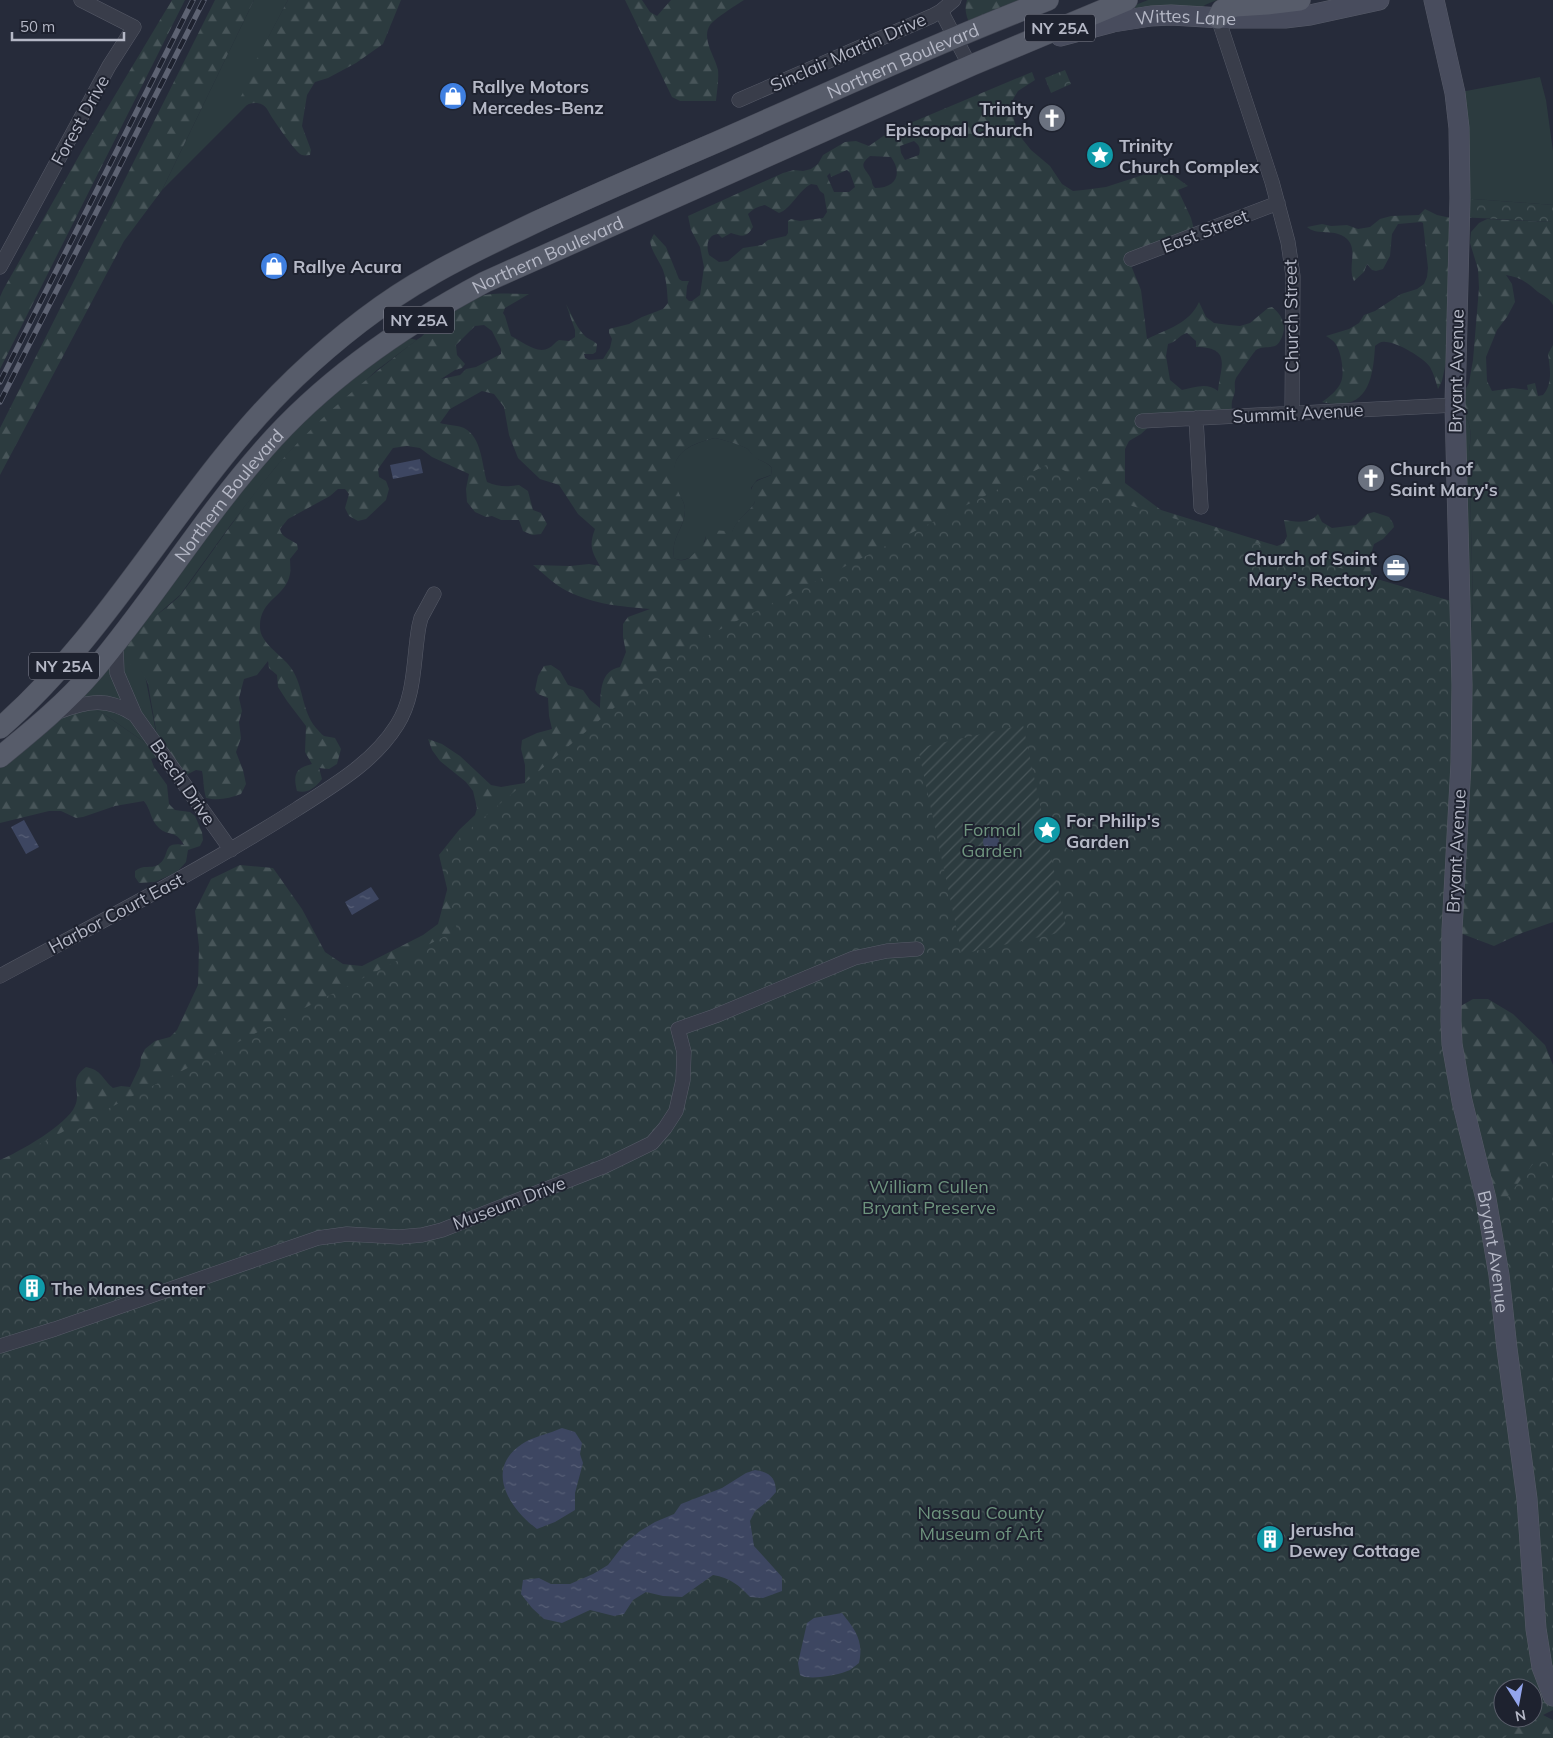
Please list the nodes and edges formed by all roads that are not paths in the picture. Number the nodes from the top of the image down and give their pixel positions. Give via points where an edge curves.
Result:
1 (81, 0) edge
2 (954, 0) edge
3 (1023, 0) edge
4 (1048, 0) edge
5 (1127, 0) edge
6 (1300, 0) edge
7 (1379, 0) edge
8 (1434, 0) edge
9 (1260, 8) edge
10 (941, 11) junction
11 (1218, 18) junction
12 (975, 28) junction
13 (956, 37) junction
14 (1228, 48) junction
15 (994, 56) junction
16 (970, 66) junction
17 (739, 100) dead end
18 (1278, 204) junction
19 (472, 252) junction
20 (1131, 259) dead end
21 (0, 267) edge
22 (486, 282) junction
23 (1455, 405) junction
24 (1292, 414) junction
25 (1196, 418) junction
26 (1142, 421) dead end
27 (1200, 507) dead end
28 (434, 594) dead end
29 (116, 644) junction
30 (53, 713) junction
31 (135, 715) junction
32 (0, 728) edge
33 (0, 757) edge
34 (231, 850) junction
35 (917, 949) dead end
36 (0, 976) edge
37 (0, 1346) edge
38 (1553, 1696) edge

1 - 21 street, Forest Drive via 134,27
2 - 10 street, Sinclair Martin Drive
3 - 12 main road
4 - 12 main road, Northern Boulevard / NY 25A
5 - 15 main road, Northern Boulevard / NY 25A
6 - 9 main road
7 - 9 main road, Wittes Lane via 1297,17
8 - 23 main road, Bryant Avenue via 1453,82 1459,128
9 - 11 main road via 1230,7 1220,12
9 - 14 street via 1234,30
10 - 13 street
10 - 17 street, Sinclair Martin Drive
11 - 14 street, Church Street
11 - 15 main road, Wittes Lane via 1164,15 1121,21
12 - 13 main road, Northern Boulevard / NY 25A
13 - 16 street
13 - 19 main road, Northern Boulevard / NY 25A
14 - 18 street, Church Street
15 - 16 main road, Northern Boulevard / NY 25A
16 - 22 main road, Northern Boulevard / NY 25A
18 - 20 street, East Street
18 - 24 street, Church Street via 1288,242 1292,276
19 - 22 main road
19 - 32 main road, Northern Boulevard / NY 25A via 428,276 368,317 260,413 215,466 136,575 72,655
22 - 29 main road, Northern Boulevard / NY 25A via 402,331 296,414 220,501
23 - 24 street, Summit Avenue
23 - 38 main road, Bryant Avenue via 1462,684 1450,1021 1462,1101 1486,1198 1499,1275 1527,1499 1536,1629 1542,1667
24 - 25 street, Summit Avenue
25 - 26 street, Summit Avenue
25 - 27 street
28 - 34 street, Harbor Court East via 419,626 411,690 398,723 386,741 356,770
29 - 30 main road, Northern Boulevard / NY 25A
29 - 31 street, Beech Drive via 117,673
30 - 31 street, Beech Drive via 104,702
30 - 33 main road, Northern Boulevard / NY 25A
31 - 34 street, Beech Drive
34 - 36 street, Harbor Court East
35 - 37 street, Museum Drive via 888,950 854,958 678,1029 685,1072 676,1111 652,1143 605,1166 442,1230 399,1237 347,1234 318,1238

